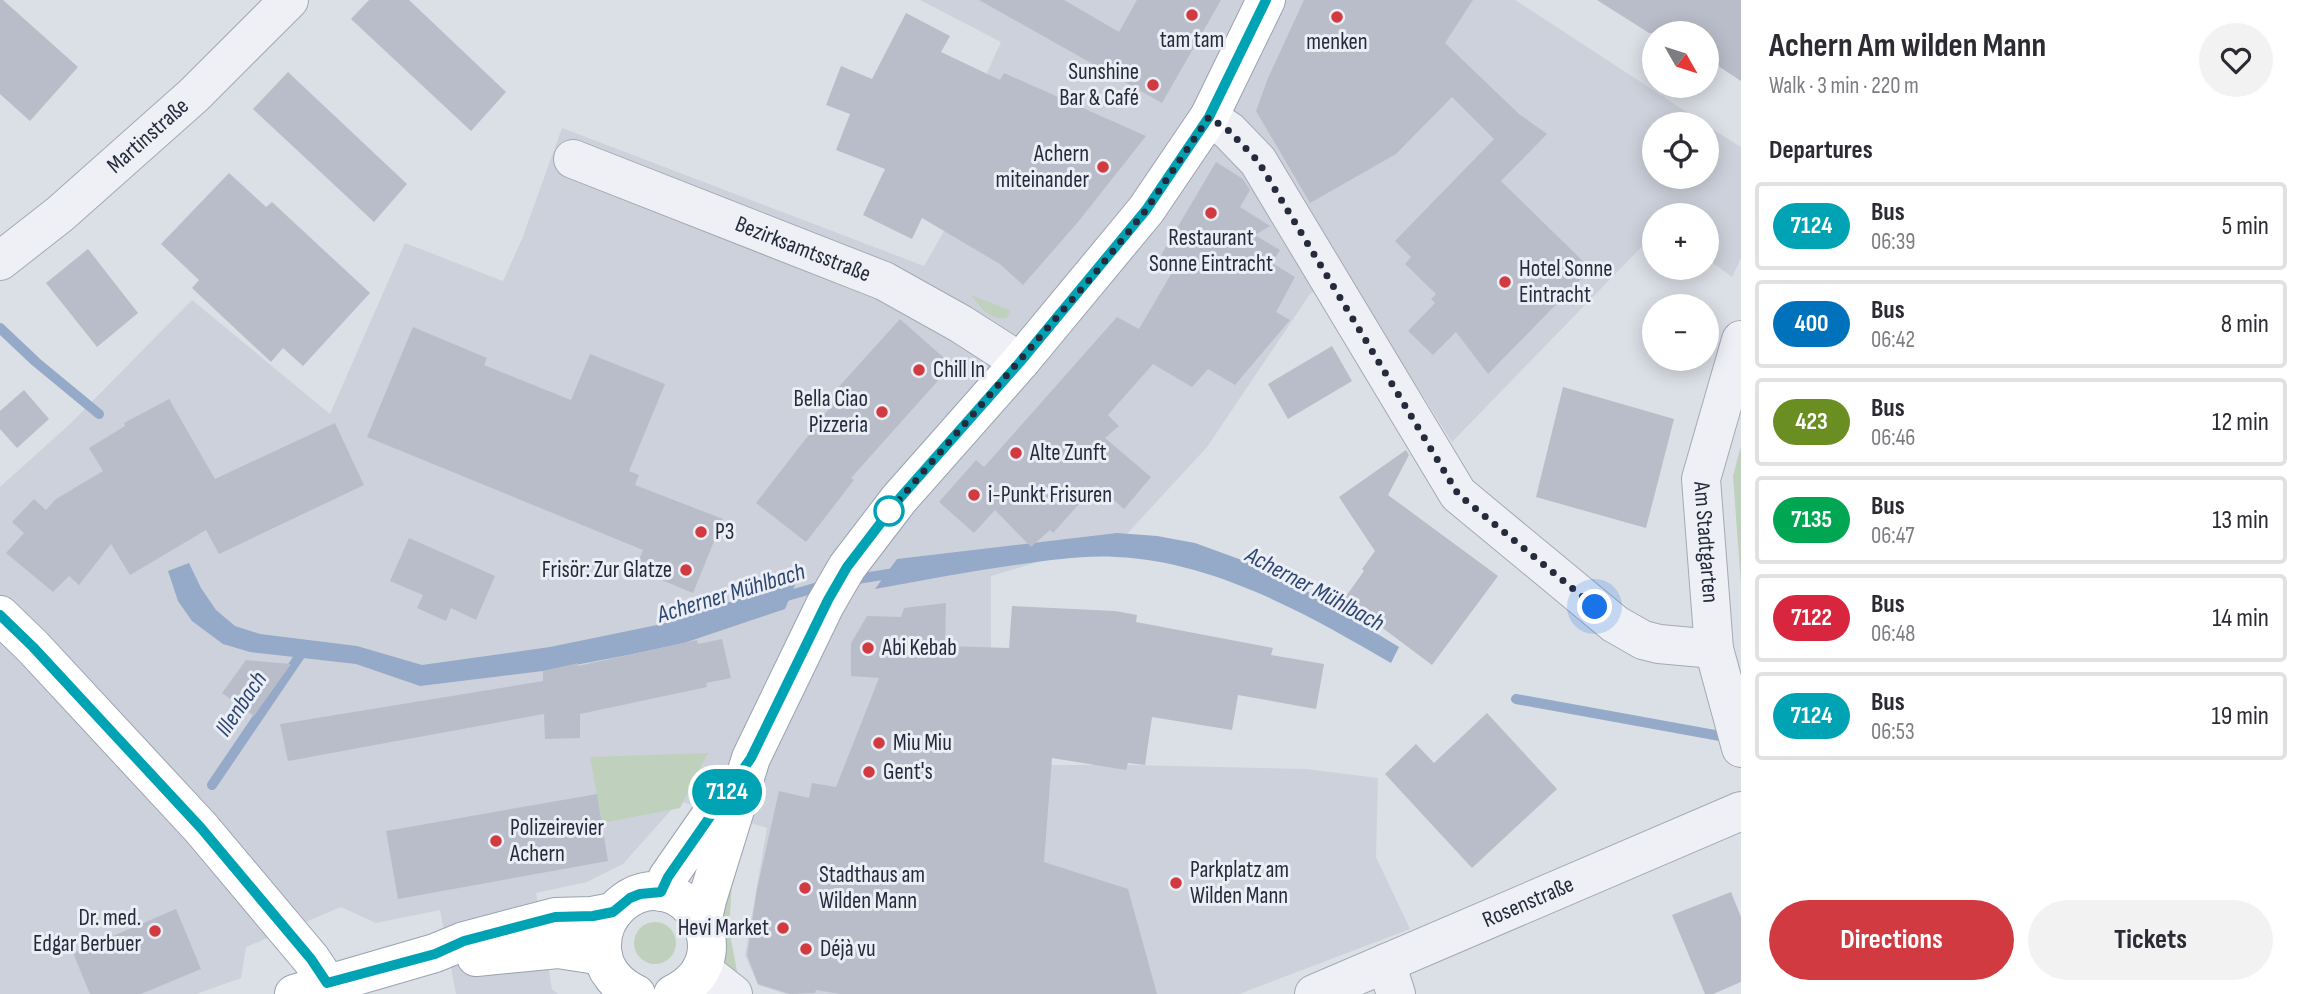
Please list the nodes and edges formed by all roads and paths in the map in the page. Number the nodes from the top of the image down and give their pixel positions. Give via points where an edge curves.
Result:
1 (289, 0) edge
2 (1266, 0) edge
3 (1209, 117) junction
4 (573, 159) dead end
5 (0, 261) edge
6 (1741, 340) edge
7 (1020, 362) junction
8 (0, 615) edge
9 (1714, 649) junction
10 (1737, 732) edge
11 (751, 758) junction
12 (1741, 811) edge
13 (661, 892) junction
14 (613, 912) junction
15 (702, 923) junction
16 (435, 954) junction
17 (603, 956) junction
18 (1391, 978) edge
19 (683, 987) edge
20 (311, 989) edge
21 (636, 994) edge
22 (733, 994) edge
23 (1314, 994) edge

1 - 5 street, Martinstraße via 194,95
2 - 3 main road
3 - 7 main road via 1146,210
3 - 9 street via 1258,161 1458,494 1615,624 1643,640
4 - 7 street, Bezirksamtsstraße via 884,281
6 - 9 street, Am Stadtgarten via 1701,479
7 - 11 main road via 899,499 847,567
8 - 20 main road via 201,828 311,959
9 - 10 street, Am Stadtgarten
11 - 13 main road
11 - 15 main road
12 - 18 street, Rosenstraße
13 - 14 main road via 630,898
13 - 15 main road via 681,899
14 - 16 main road via 555,917 464,941
14 - 17 main road via 602,937
15 - 19 main road via 706,954
16 - 17 main road via 466,958 558,949
16 - 20 main road
17 - 21 main road via 612,976
18 - 23 street, Rosenstraße
19 - 22 street

